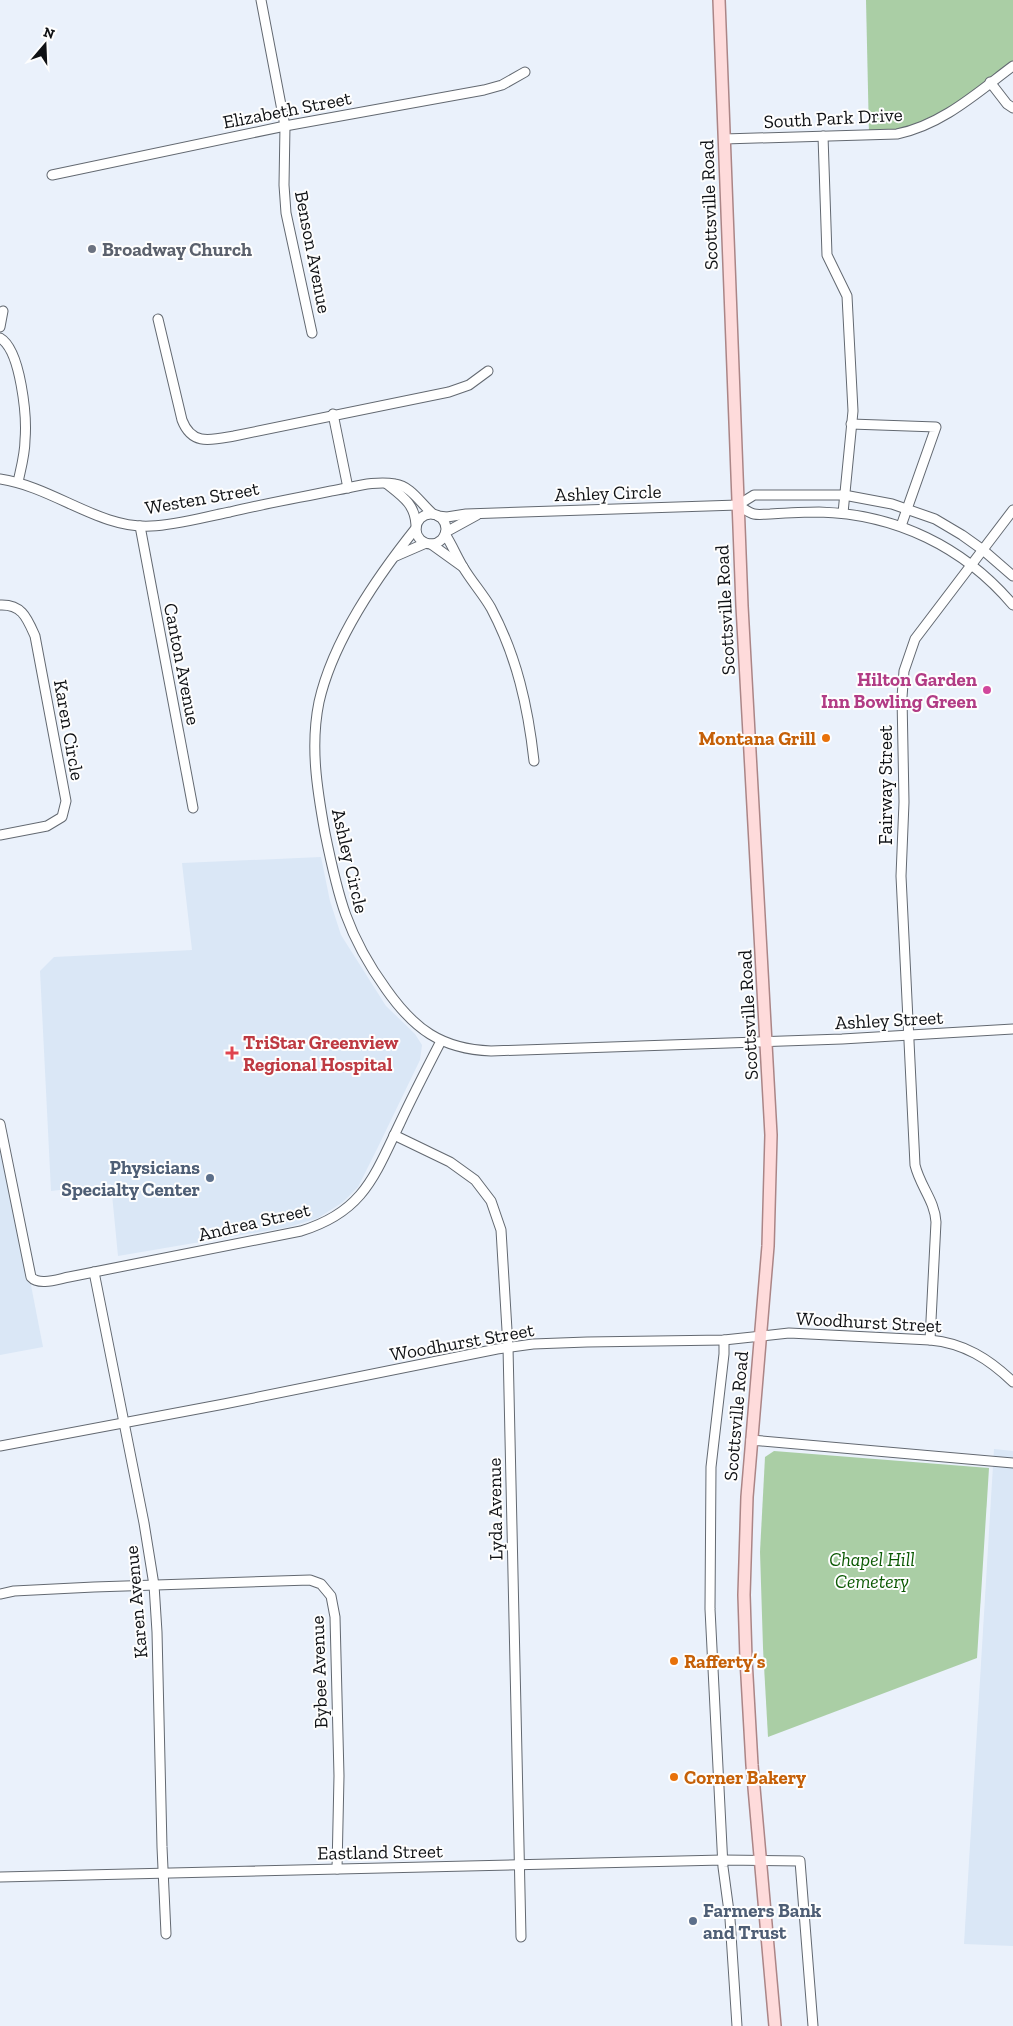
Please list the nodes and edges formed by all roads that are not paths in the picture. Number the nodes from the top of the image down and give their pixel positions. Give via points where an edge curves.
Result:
1 (261, 0) edge
2 (719, 0) edge
3 (1013, 66) edge
4 (525, 72) dead end
5 (990, 82) junction
6 (1013, 108) edge
7 (285, 126) junction
8 (823, 136) junction
9 (724, 139) junction
10 (52, 175) dead end
11 (3, 311) dead end
12 (158, 319) dead end
13 (0, 327) edge
14 (312, 333) dead end
15 (0, 338) edge
16 (488, 371) dead end
17 (333, 414) junction
18 (852, 424) junction
19 (0, 479) edge
20 (18, 482) junction
21 (386, 484) junction
22 (348, 488) junction
23 (844, 495) junction
24 (738, 505) junction
25 (907, 508) junction
26 (1013, 510) edge
27 (842, 513) junction
28 (479, 514) junction
29 (436, 515) junction
30 (140, 526) junction
31 (416, 526) junction
32 (901, 526) junction
33 (446, 533) junction
34 (428, 544) junction
35 (984, 550) junction
36 (395, 556) junction
37 (972, 565) junction
38 (463, 567) junction
39 (1013, 576) edge
40 (0, 605) edge
41 (1013, 605) edge
42 (534, 761) dead end
43 (193, 808) dead end
44 (0, 835) edge
45 (1013, 1029) edge
46 (910, 1036) junction
47 (441, 1041) junction
48 (767, 1041) junction
49 (0, 1124) edge
50 (394, 1135) junction
51 (94, 1272) junction
52 (761, 1334) junction
53 (724, 1340) junction
54 (930, 1340) junction
55 (508, 1347) junction
56 (1013, 1382) edge
57 (124, 1422) junction
58 (751, 1440) junction
59 (0, 1446) edge
60 (1013, 1463) edge
61 (154, 1585) junction
62 (0, 1594) edge
63 (760, 1859) junction
64 (723, 1860) junction
65 (519, 1865) junction
66 (337, 1869) junction
67 (163, 1874) junction
68 (0, 1877) edge
69 (166, 1934) dead end
70 (522, 1937) dead end
71 (737, 2026) edge
72 (775, 2026) edge
73 (813, 2026) edge

1 - 7 street, Benson Avenue
2 - 9 main road, Scottsville Road
3 - 5 street, South Park Drive
4 - 7 street, Elizabeth Street via 502,85 484,90
5 - 6 street
5 - 8 street, South Park Drive via 922,128 897,134
7 - 10 street, Elizabeth Street
7 - 14 street, Benson Avenue via 286,213
8 - 9 street, South Park Drive
8 - 18 street via 827,255 847,296
9 - 24 main road, Scottsville Road
11 - 13 street
12 - 17 street via 182,420 193,436 213,440
15 - 20 street via 10,347 24,410 25,446
16 - 17 street via 469,385 449,392
17 - 22 street
18 - 23 street
18 - 25 street via 936,427
19 - 20 street, Westen Street
20 - 30 street, Westen Street via 107,520
21 - 22 street, Westen Street
21 - 29 street, Westen Street via 405,488
21 - 31 street via 408,500 416,516
22 - 30 street, Westen Street via 191,520
23 - 24 street via 754,495
23 - 25 street
23 - 27 street
24 - 27 street via 755,514
24 - 28 street, Ashley Circle
24 - 48 main road, Scottsville Road via 746,700
25 - 32 street
25 - 35 street via 949,527
26 - 35 street, Fairway Street
27 - 32 street
28 - 29 street, Ashley Circle
28 - 33 street, Ashley Circle
29 - 31 street via 424,515
29 - 33 street via 446,524
30 - 43 street, Canton Avenue
31 - 34 street via 418,537
31 - 36 street, Ashley Circle
32 - 37 street via 937,542
33 - 34 street via 440,542
33 - 38 street
34 - 36 street
34 - 38 street
35 - 37 street, Fairway Street
35 - 39 street
36 - 47 street, Ashley Circle via 372,589 328,671 317,715 315,766 331,865 350,930 370,966 408,1017
37 - 41 street
37 - 46 street, Fairway Street via 915,639 903,677 901,876
38 - 42 street via 490,606 511,651 529,721
40 - 44 street, Karen Circle via 22,611 34,636 66,801 62,817 54,823
45 - 46 street, Ashley Street
46 - 48 street, Ashley Street
46 - 54 street, Fairway Street via 915,1165 935,1210
47 - 48 street, Ashley Circle via 466,1049 491,1051
47 - 50 street, Andrea Street
48 - 52 main road, Scottsville Road via 771,1184
49 - 51 street, Andrea Street via 33,1280 53,1280
50 - 51 street, Andrea Street via 366,1188 343,1212 323,1223 301,1231
50 - 55 street, Lyda Avenue via 459,1167 475,1180 491,1201 503,1242
51 - 57 street, Karen Avenue
52 - 53 street, Woodhurst Street
52 - 54 street, Woodhurst Street
52 - 58 main road, Scottsville Road
53 - 55 street, Woodhurst Street
53 - 64 street via 711,1468 710,1533 710,1609
54 - 56 street, Woodhurst Street via 970,1350
55 - 57 street, Woodhurst Street
55 - 65 street, Lyda Avenue
57 - 59 street, Woodhurst Street
57 - 61 street, Karen Avenue
58 - 60 street
58 - 63 main road, Scottsville Road via 744,1595
61 - 62 street, Bybee Avenue
61 - 66 street, Bybee Avenue via 310,1580 321,1584 330,1596 335,1617 337,1677
61 - 67 street, Karen Avenue
63 - 64 street, Eastland Street
63 - 72 main road, Scottsville Road
63 - 73 street, Eastland Street via 800,1861
64 - 65 street, Eastland Street
64 - 71 street
65 - 66 street, Eastland Street
65 - 70 street, Lyda Avenue
66 - 67 street, Eastland Street
67 - 68 street, Eastland Street
67 - 69 street, Karen Avenue

